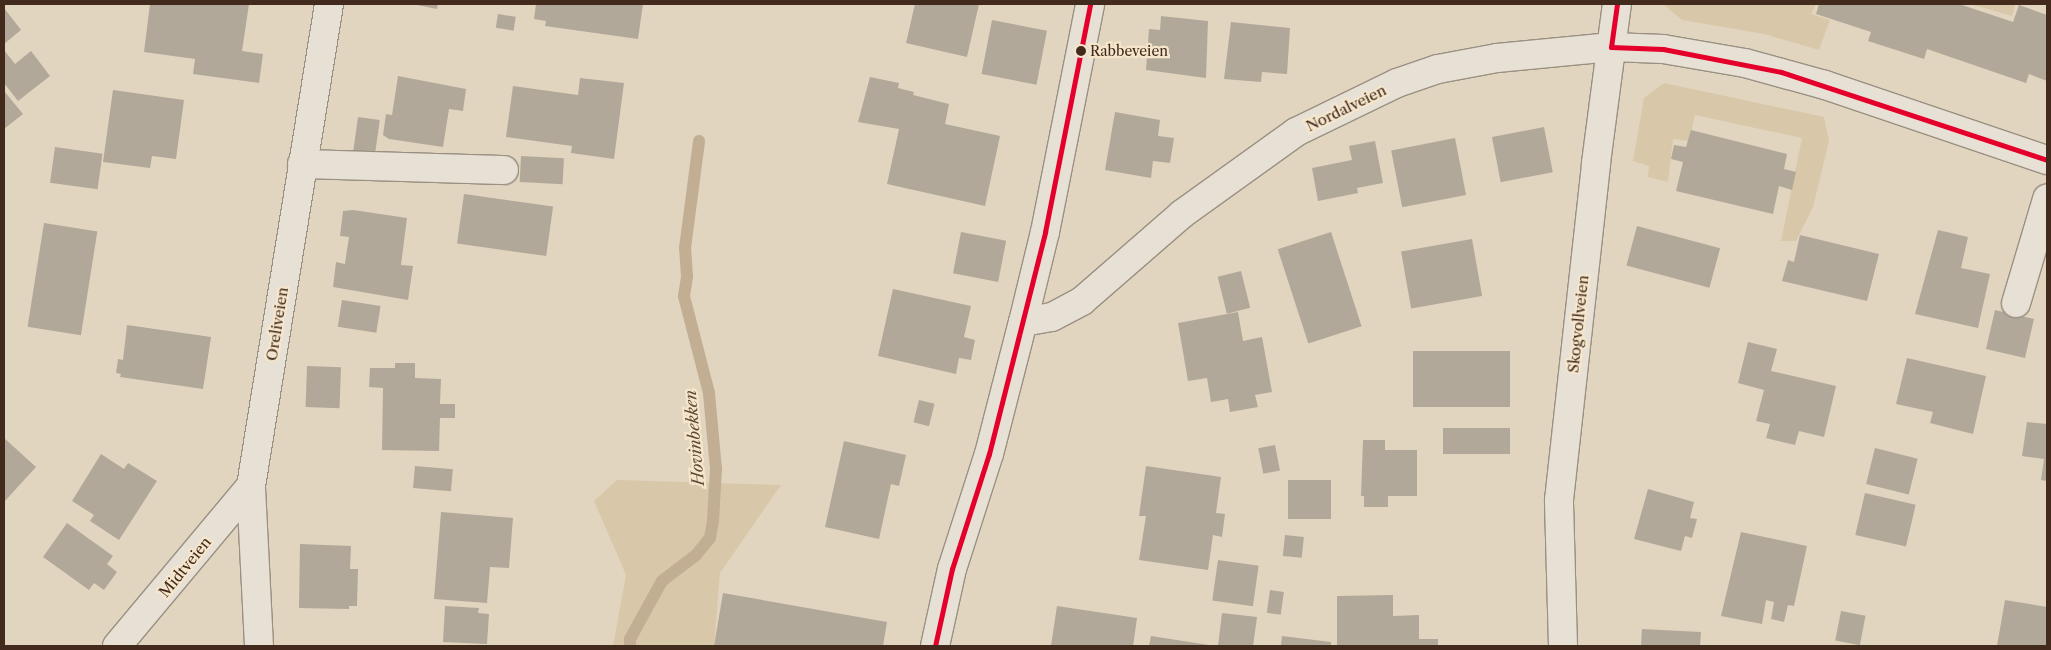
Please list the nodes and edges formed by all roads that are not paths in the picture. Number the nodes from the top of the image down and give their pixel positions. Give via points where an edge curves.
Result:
1 (329, 4) edge
2 (1090, 4) edge
3 (1617, 4) edge
4 (1611, 47) junction
5 (2047, 160) edge
6 (302, 164) junction
7 (504, 170) dead end
8 (2047, 199) edge
9 (2016, 303) dead end
10 (1023, 322) junction
11 (251, 486) junction
12 (117, 646) edge
13 (259, 646) edge
14 (935, 646) edge
15 (1563, 646) edge

1 - 6 street, Oreliveien
2 - 10 street via 1045,232
3 - 4 street, Skogvollveien
4 - 5 street, Nordalveien via 1663,48 1772,70
4 - 10 street, Nordalveien via 1543,52 1438,69 1350,104 1296,132 1238,172 1182,214 1082,301 1052,317
4 - 15 street, Skogvollveien via 1559,500
6 - 7 street
6 - 11 street, Oreliveien
8 - 9 street
10 - 14 street via 989,454 952,569
11 - 12 street, Midtveien
11 - 13 street, Oreliveien

